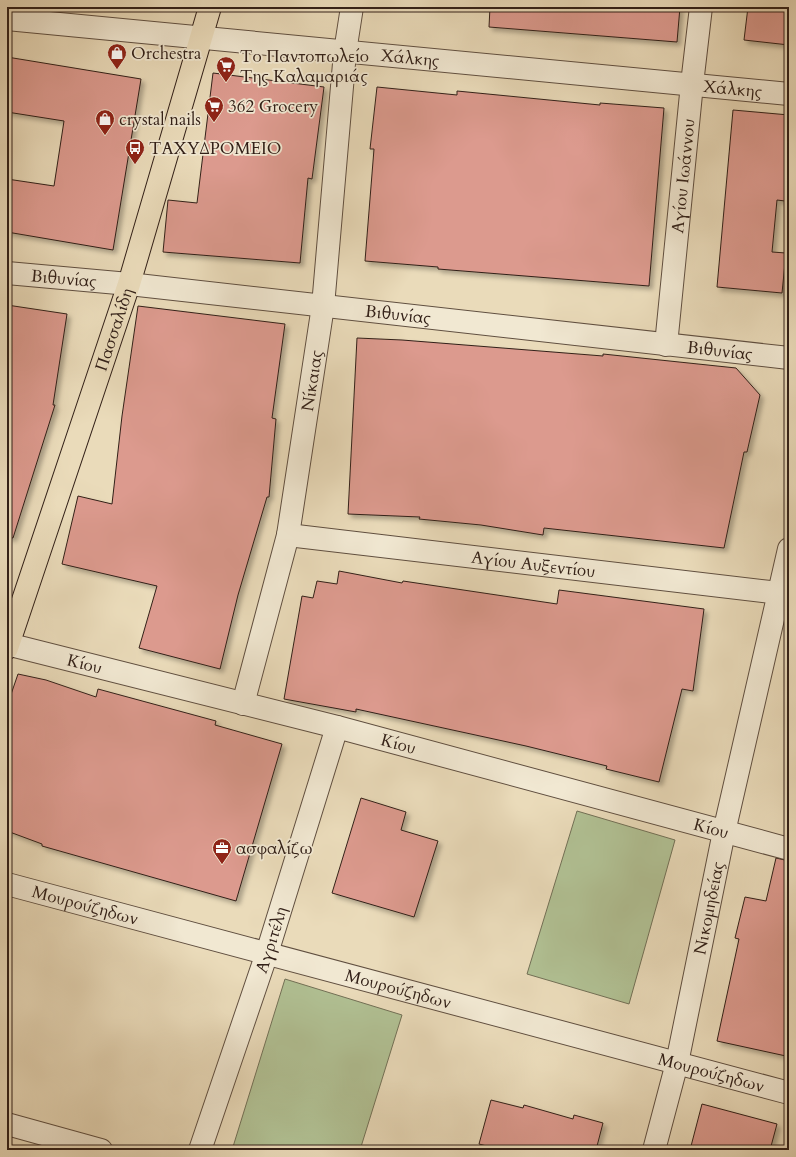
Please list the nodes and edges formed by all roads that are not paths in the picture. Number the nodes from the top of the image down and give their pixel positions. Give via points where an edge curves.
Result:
1 (210, 7) edge
2 (352, 7) edge
3 (702, 7) edge
4 (55, 15) edge
5 (7, 20) edge
6 (200, 38) junction
7 (345, 52) junction
8 (692, 84) junction
9 (789, 94) edge
10 (7, 273) edge
11 (129, 284) junction
12 (323, 306) junction
13 (666, 345) junction
14 (789, 358) edge
15 (288, 535) junction
16 (789, 549) edge
17 (779, 593) junction
18 (8, 646) edge
19 (243, 704) junction
20 (337, 727) junction
21 (724, 832) junction
22 (789, 849) edge
23 (7, 884) edge
24 (267, 953) junction
25 (677, 1063) junction
26 (789, 1093) edge
27 (7, 1124) edge
28 (101, 1150) edge
29 (200, 1150) edge
30 (654, 1150) edge

1 - 6 main road, Πασσαλίδη
2 - 7 street, Νίκαιας
3 - 8 street, Αγίου Ιωάννου
4 - 5 street, Χάλκης
4 - 6 street, Χάλκης
6 - 7 street, Χάλκης
6 - 11 main road, Πασσαλίδη
7 - 8 street, Χάλκης
7 - 12 street, Νίκαιας
8 - 9 street, Χάλκης
8 - 13 street, Αγίου Ιωάννου
10 - 11 street, Βιθυνίας
11 - 12 street, Βιθυνίας
11 - 18 main road, Πασσαλίδη
12 - 13 street, Βιθυνίας
12 - 15 street, Νίκαιας
13 - 14 street, Βιθυνίας
15 - 17 street, Αγίου Αυξεντίου
15 - 19 street, Νίκαιας
16 - 17 street, Νικομηδείας
17 - 21 street, Νικομηδείας
18 - 19 street, Κίου
19 - 20 street, Κίου
20 - 21 street, Κίου
20 - 24 street, Αγριτέλη
21 - 22 street, Κίου
21 - 25 street, Νικομηδείας
23 - 24 street, Μουρούζηδων
24 - 25 street, Μουρούζηδων
24 - 29 street, Αγριτέλη
25 - 26 street, Μουρούζηδων
25 - 30 street, Νικομηδείας
27 - 28 street

